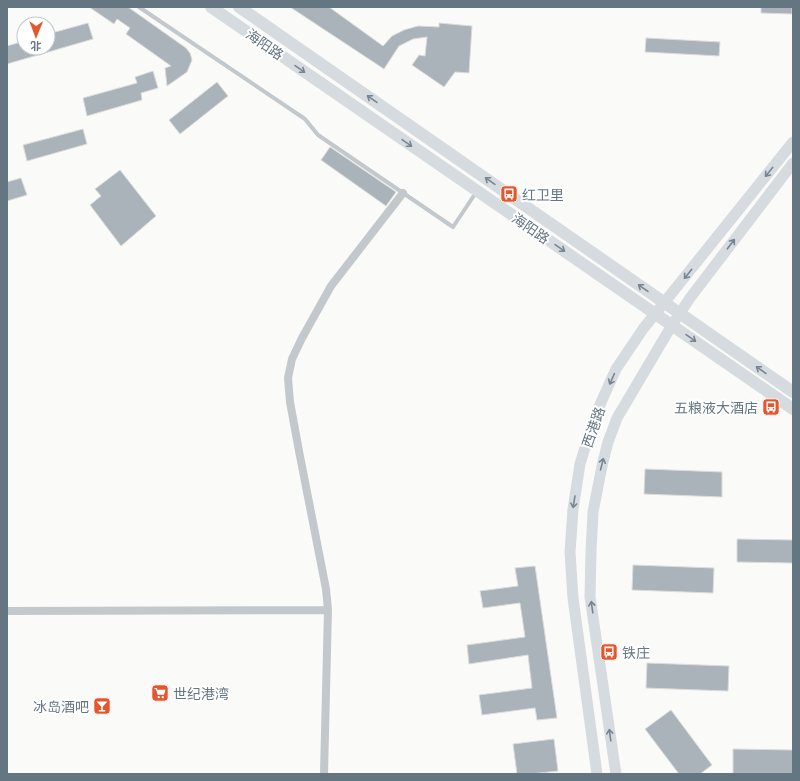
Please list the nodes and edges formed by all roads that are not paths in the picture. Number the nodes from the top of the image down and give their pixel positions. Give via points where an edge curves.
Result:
1 (139, 7) edge
2 (211, 7) edge
3 (239, 7) edge
4 (793, 142) edge
5 (793, 163) edge
6 (477, 191) junction
7 (403, 193) junction
8 (664, 302) junction
9 (680, 313) junction
10 (655, 314) junction
11 (672, 325) junction
12 (793, 392) edge
13 (793, 409) edge
14 (328, 610) junction
15 (7, 611) edge
16 (324, 774) edge
17 (597, 774) edge
18 (616, 774) edge

1 - 7 lane via 305,119 318,135
2 -> 6 main road, 海阳路
8 -> 3 main road, 海阳路
4 -> 8 main road, 西港路
9 -> 5 main road, 西港路
6 - 7 lane via 453,227
6 -> 10 main road, 海阳路
7 - 14 street via 331,286 292,359 288,378 298,451
8 - 9 main road, 海阳路
8 - 10 main road, 西港路
9 - 11 main road, 西港路
12 -> 9 main road, 海阳路
10 - 11 main road, 海阳路
10 -> 17 main road, 西港路 via 616,369 594,418 580,464 573,509 570,552 573,598
11 -> 13 main road, 海阳路
18 -> 11 main road, 西港路 via 590,597 593,512 608,442 618,418
14 - 15 street
14 - 16 street

